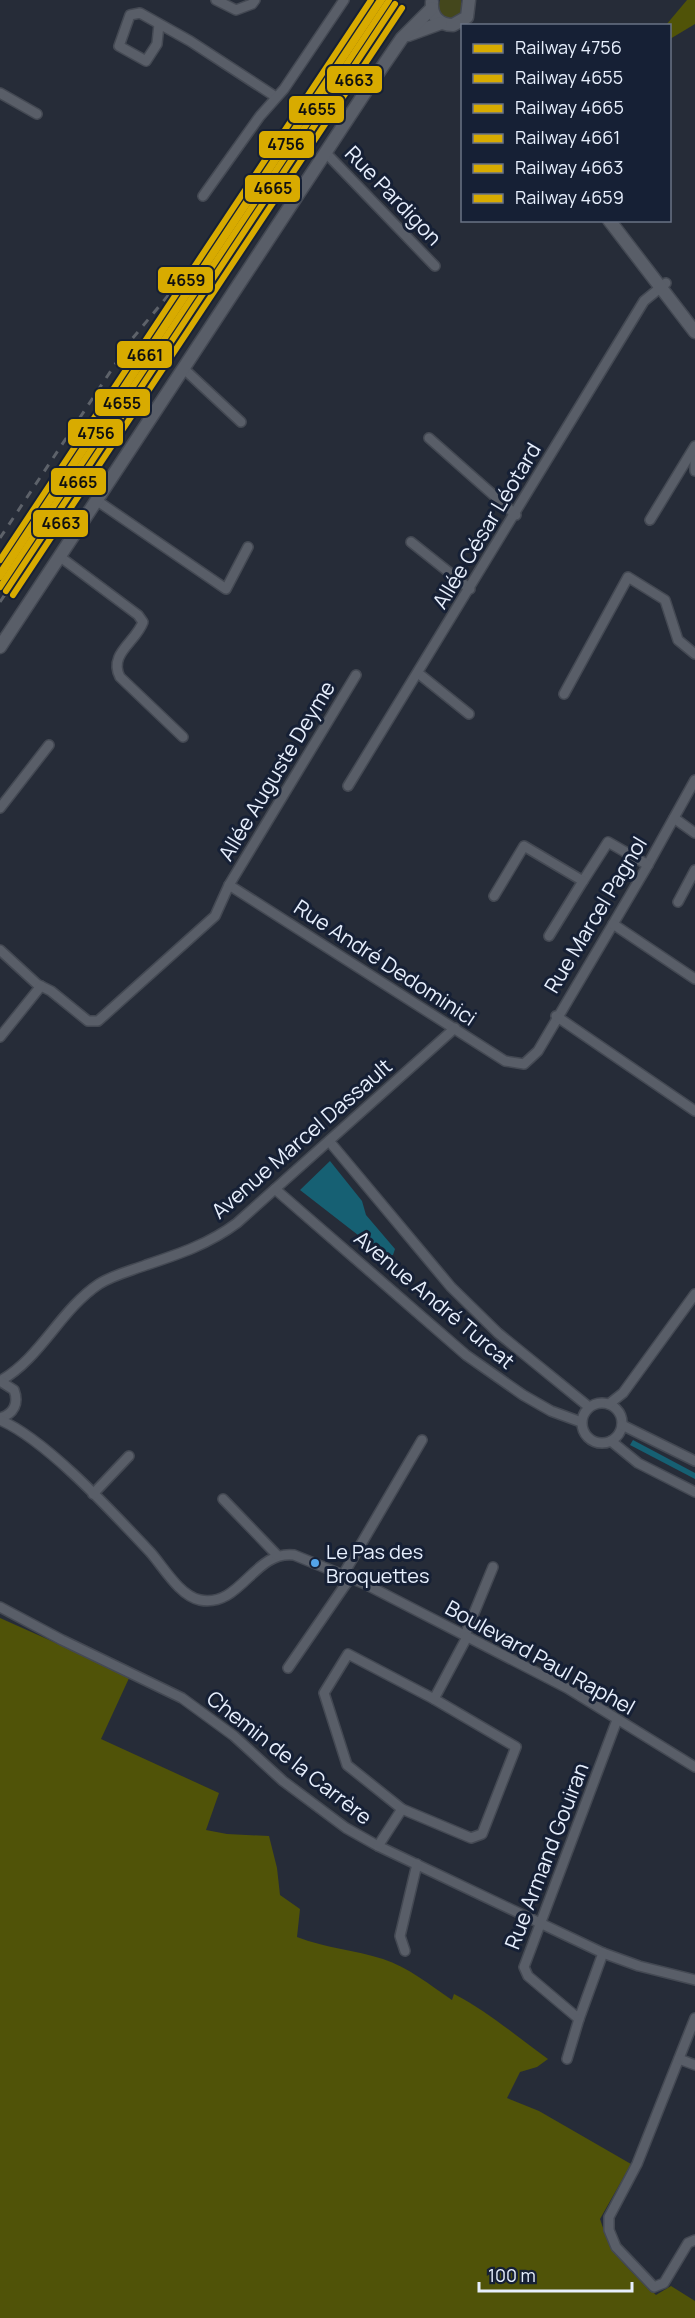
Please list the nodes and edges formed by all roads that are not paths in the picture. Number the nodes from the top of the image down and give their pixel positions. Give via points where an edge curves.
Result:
1 (216, 0) edge
2 (255, 0) edge
3 (344, 0) edge
4 (431, 3) edge
5 (469, 6) edge
6 (159, 24) junction
7 (474, 24) edge
8 (452, 27) edge
9 (402, 38) junction
10 (0, 93) edge
11 (276, 97) junction
12 (38, 114) dead end
13 (326, 152) junction
14 (203, 196) dead end
15 (611, 222) edge
16 (619, 222) edge
17 (435, 266) dead end
18 (663, 285) junction
19 (693, 321) edge
20 (183, 368) junction
21 (242, 422) dead end
22 (429, 438) dead end
23 (695, 446) edge
24 (695, 471) edge
25 (96, 500) junction
26 (516, 515) junction
27 (650, 519) dead end
28 (411, 542) dead end
29 (248, 547) dead end
30 (59, 556) junction
31 (470, 589) junction
32 (0, 647) edge
33 (695, 654) edge
34 (418, 673) junction
35 (356, 675) dead end
36 (564, 694) dead end
37 (469, 714) dead end
38 (183, 737) dead end
39 (49, 745) dead end
40 (695, 780) edge
41 (348, 786) dead end
42 (0, 808) edge
43 (674, 818) junction
44 (695, 833) edge
45 (648, 865) junction
46 (695, 870) edge
47 (583, 881) junction
48 (229, 885) junction
49 (494, 896) dead end
50 (678, 902) dead end
51 (613, 924) junction
52 (549, 936) dead end
53 (0, 950) edge
54 (695, 979) edge
55 (41, 986) junction
56 (556, 1016) junction
57 (455, 1028) junction
58 (0, 1037) edge
59 (524, 1064) joint
60 (695, 1111) edge
61 (329, 1141) junction
62 (275, 1189) junction
63 (695, 1294) edge
64 (23, 1365) junction
65 (0, 1381) edge
66 (14, 1390) junction
67 (623, 1393) junction
68 (609, 1404) junction
69 (588, 1407) junction
70 (15, 1408) junction
71 (619, 1412) junction
72 (0, 1419) edge
73 (581, 1422) junction
74 (622, 1425) junction
75 (22, 1433) junction
76 (422, 1440) dead end
77 (611, 1441) junction
78 (129, 1456) dead end
79 (695, 1461) edge
80 (695, 1492) edge
81 (93, 1494) junction
82 (224, 1499) dead end
83 (277, 1555) junction
84 (493, 1568) dead end
85 (346, 1576) junction
86 (0, 1607) edge
87 (466, 1636) junction
88 (288, 1668) dead end
89 (434, 1699) junction
90 (617, 1720) junction
91 (695, 1767) edge
92 (402, 1809) junction
93 (378, 1846) junction
94 (417, 1864) junction
95 (540, 1923) junction
96 (405, 1951) dead end
97 (603, 1953) junction
98 (695, 1980) edge
99 (695, 2018) edge
100 (579, 2019) junction
101 (567, 2059) dead end
102 (679, 2059) junction
103 (695, 2066) edge
104 (695, 2240) edge

1 - 2 street via 236,10
3 - 11 street
4 - 8 street via 435,17
4 - 9 street
5 - 7 street
5 - 8 street via 463,21
6 - 6 street via 140,14 130,15 119,46 146,61 157,44
6 - 11 street
8 - 9 street
9 - 13 street
10 - 12 street
11 - 14 street
13 - 17 street, Rue Pardigon
13 - 20 street
15 - 18 street
16 - 18 street
18 - 19 street
18 - 26 street, Allée César Léotard via 644,301
20 - 21 street
20 - 25 street
22 - 26 street
23 - 24 street
23 - 27 street
25 - 29 street via 225,589
25 - 30 street
26 - 31 street, Allée César Léotard
28 - 31 street
30 - 32 street
30 - 38 street via 143,622 119,656 117,670
31 - 34 street, Allée César Léotard
33 - 36 street via 678,640 665,600 628,577
34 - 37 street
34 - 41 street, Allée César Léotard
35 - 48 street, Allée Auguste Deyme
39 - 42 street
40 - 43 street, Rue Marcel Pagnol
43 - 44 street
43 - 45 street, Rue Marcel Pagnol
45 - 47 street via 608,842
45 - 51 street, Rue Marcel Pagnol
46 - 50 street
47 - 49 street via 524,846
47 - 52 street
48 - 55 street, Allée Auguste Deyme via 218,912 98,1021 88,1021
48 - 57 street, Rue André Dedominici
51 - 54 street
51 - 56 street, Rue Marcel Pagnol
53 - 55 street, Allée Auguste Deyme
55 - 58 street
56 - 59 street, Rue Marcel Pagnol via 534,1056
56 - 60 street
57 - 59 street, Rue André Dedominici via 505,1061
57 - 61 street, Avenue Marcel Dassault
61 - 62 street, Avenue Marcel Dassault
61 - 69 street, Avenue André Turcat via 451,1287 498,1333
62 - 64 street, Avenue Marcel Dassault via 212,1240 96,1286
62 - 73 street, Avenue André Turcat via 466,1355 523,1395
63 - 67 street
64 - 65 street, Avenue Marcel Dassault
64 - 66 street, Avenue Marcel Dassault
65 - 66 street
66 - 70 street
67 - 68 street
67 - 71 street
68 - 69 street
68 - 71 street
69 - 73 street
70 - 72 street
70 - 75 street
71 - 74 street
72 - 75 street
73 - 77 street via 584,1433 593,1442
74 - 77 street
74 - 79 street
75 - 81 street
76 - 85 street
77 - 80 street via 638,1463
78 - 81 street
81 - 83 street via 184,1592 197,1600 219,1600 268,1558
82 - 83 street
83 - 85 street, Boulevard Paul Raphel via 294,1555
84 - 87 street
85 - 87 street, Boulevard Paul Raphel
85 - 88 street
86 - 93 street, Chemin de la Carrère via 182,1698 234,1736 283,1781 346,1828
87 - 89 street
87 - 90 street, Boulevard Paul Raphel
89 - 92 street via 516,1747 482,1834 471,1838
89 - 92 street via 348,1654 324,1693 347,1765
90 - 91 street, Boulevard Paul Raphel
90 - 95 street, Rue Armand Gouiran
92 - 93 street
93 - 94 street, Chemin de la Carrère
94 - 95 street, Chemin de la Carrère
94 - 96 street via 400,1936
95 - 97 street, Chemin de la Carrère
95 - 100 street, Rue Armand Gouiran via 524,1967 528,1976
97 - 98 street, Chemin de la Carrère
97 - 100 street
99 - 102 street
100 - 101 street
102 - 103 street
102 - 104 street via 637,2164 609,2217 609,2230 616,2247 654,2287 664,2283 688,2243

